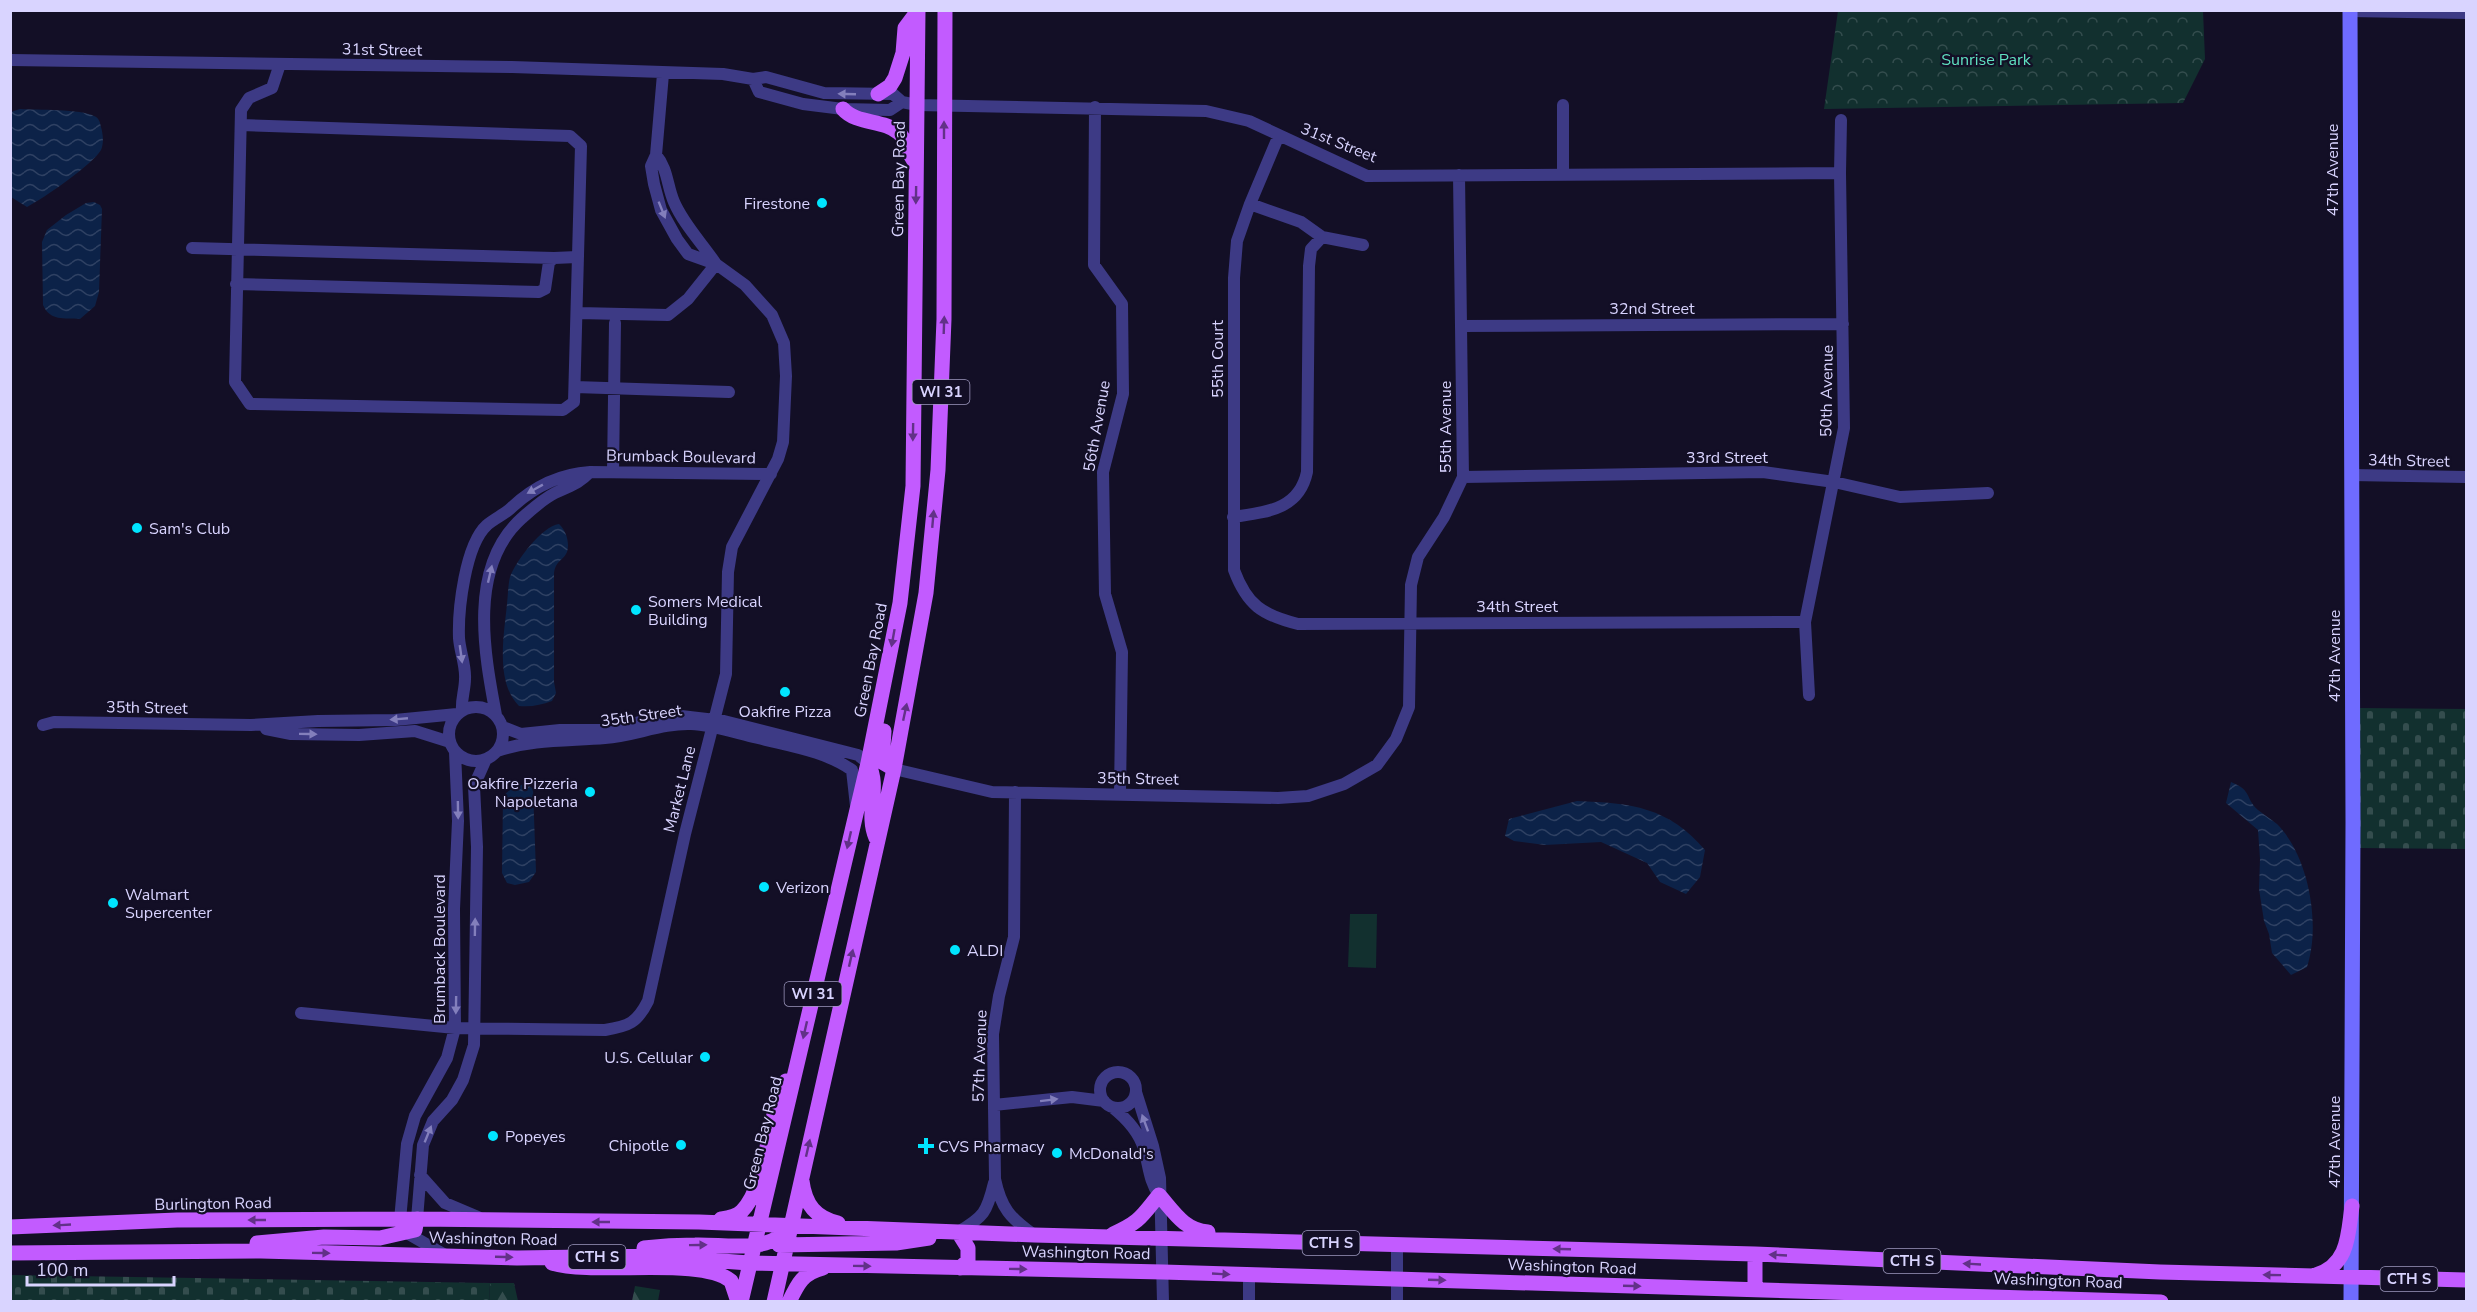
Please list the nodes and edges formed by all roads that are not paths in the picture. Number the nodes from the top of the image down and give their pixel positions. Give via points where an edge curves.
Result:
1 (945, 10) edge
2 (918, 11) edge
3 (2350, 11) edge
4 (2466, 13) edge
5 (10, 60) edge
6 (280, 64) junction
7 (663, 74) junction
8 (753, 79) junction
9 (878, 94) junction
10 (910, 104) junction
11 (944, 105) junction
12 (1563, 105) dead end
13 (1095, 107) junction
14 (843, 109) junction
15 (1841, 120) dead end
16 (241, 125) junction
17 (1279, 135) junction
18 (916, 164) junction
19 (1840, 173) junction
20 (1459, 175) junction
21 (1563, 175) junction
22 (1250, 204) junction
23 (1322, 237) junction
24 (1363, 245) dead end
25 (192, 248) dead end
26 (237, 249) junction
27 (577, 257) junction
28 (554, 258) junction
29 (716, 264) junction
30 (236, 284) junction
31 (578, 313) junction
32 (615, 323) dead end
33 (1844, 324) junction
34 (1461, 326) junction
35 (575, 387) junction
36 (613, 387) junction
37 (729, 392) dead end
38 (590, 471) junction
39 (613, 472) junction
40 (771, 474) junction
41 (2351, 475) junction
42 (1463, 477) junction
43 (2466, 477) edge
44 (1834, 482) junction
45 (1988, 493) dead end
46 (1233, 517) junction
47 (1242, 590) joint
48 (1805, 622) junction
49 (1411, 623) junction
50 (1809, 695) dead end
51 (880, 708) junction
52 (459, 712) junction
53 (496, 715) junction
54 (714, 723) junction
55 (43, 725) dead end
56 (250, 725) junction
57 (503, 727) junction
58 (453, 747) junction
59 (497, 751) junction
60 (486, 759) junction
61 (868, 763) junction
62 (1377, 765) joint
63 (894, 770) junction
64 (1015, 792) junction
65 (1120, 793) junction
66 (856, 808) junction
67 (877, 840) junction
68 (301, 1013) dead end
69 (455, 1028) junction
70 (475, 1028) junction
71 (797, 1063) junction
72 (1102, 1081) junction
73 (1136, 1092) junction
74 (1072, 1097) junction
75 (1108, 1104) junction
76 (994, 1105) junction
77 (420, 1175) junction
78 (802, 1176) junction
79 (994, 1179) junction
80 (1159, 1195) junction
81 (2352, 1206) junction
82 (417, 1219) junction
83 (488, 1221) junction
84 (699, 1222) junction
85 (758, 1226) junction
86 (791, 1226) junction
87 (10, 1227) edge
88 (403, 1227) junction
89 (919, 1231) junction
90 (958, 1232) junction
91 (1034, 1235) junction
92 (1111, 1236) junction
93 (1163, 1238) junction
94 (1264, 1241) junction
95 (787, 1244) junction
96 (1397, 1245) junction
97 (753, 1246) junction
98 (201, 1252) junction
99 (10, 1253) edge
100 (1755, 1254) junction
101 (445, 1255) junction
102 (535, 1258) junction
103 (749, 1263) junction
104 (783, 1264) junction
105 (838, 1266) junction
106 (960, 1268) junction
107 (1163, 1272) junction
108 (1249, 1276) junction
109 (2311, 1276) junction
110 (2352, 1277) junction
111 (1397, 1279) junction
112 (2466, 1280) edge
113 (1755, 1289) junction
114 (740, 1302) edge
115 (774, 1302) edge
116 (789, 1302) edge
117 (1163, 1302) edge
118 (1249, 1302) edge
119 (1397, 1302) edge
120 (2161, 1302) edge
121 (2351, 1302) edge

1 - 11 main road, WI 31
2 - 9 main road via 905,28 895,78
2 - 10 main road, Green Bay Road / WI 31
3 - 4 street
3 - 41 street, 47th Avenue
5 - 6 street, 31st Street
6 - 7 street, 31st Street via 512,67
6 - 16 street via 272,88 249,98 241,110
7 - 8 street, 31st Street via 723,74
7 - 29 street, Market Lane via 656,155 664,165 673,201 686,225
9 -> 8 street, 31st Street via 824,93 766,77
8 - 14 street, 31st Street via 759,92 803,104
9 - 10 street, 31st Street via 893,94
10 - 11 street, 31st Street
10 - 14 street, 31st Street via 890,110
10 - 18 main road, Green Bay Road / WI 31
11 - 13 street, 31st Street
63 -> 11 main road, WI 31 via 926,593 938,470 944,319
12 - 21 street
13 - 17 street, 31st Street via 1206,111 1249,121
13 - 65 street, 56th Avenue via 1094,265 1122,304 1123,394 1103,472 1105,594 1122,652
14 - 18 main road via 850,116 899,133
15 - 19 street, 50th Avenue
16 - 26 street
16 - 27 street via 570,136 581,146
17 - 20 street, 31st Street via 1368,176
17 - 22 street, 55th Court
18 -> 51 main road, Green Bay Road / WI 31 via 913,486 900,603
19 - 21 street, 31st Street
19 - 33 street, 50th Avenue
20 - 21 street, 31st Street
20 - 34 street, 55th Avenue
22 - 23 street via 1301,222
22 - 46 street, 55th Court via 1237,241 1234,278
23 - 24 street
23 - 46 street via 1311,249 1309,266 1305,484 1288,504
25 - 26 street
26 - 28 street
26 - 30 street
27 - 28 street
27 - 31 street
28 - 30 street via 549,262 545,289 539,292
29 - 31 street via 668,315
29 - 40 street, Market Lane via 745,285 772,315 784,343 783,442
30 - 35 street via 235,382 250,404 563,410 574,402
31 - 35 street
32 - 36 street
33 - 34 street, 32nd Street
33 - 44 street, 50th Avenue via 1844,428
34 - 42 street, 55th Avenue
35 - 36 street
36 - 37 street
36 - 39 street
38 - 39 street, Brumback Boulevard
38 -> 52 street, Brumback Boulevard via 567,474 525,494 486,526 472,551 463,589 459,638 465,679
53 -> 38 street, Brumback Boulevard via 485,638 488,582 494,558 502,539 519,520 554,493 577,484
39 - 40 street, Brumback Boulevard
40 - 54 street, Market Lane via 732,547 726,674
41 - 43 street, 34th Street
41 - 81 street, 47th Avenue
42 - 44 street, 33rd Street via 1763,472
42 - 49 street, 55th Avenue via 1444,517 1418,557 1411,585
44 - 45 street, 33rd Street via 1900,497
44 - 48 street, 50th Avenue
46 - 47 street, 55th Court via 1234,570
47 - 49 street, 34th Street via 1253,605 1276,618 1298,624
48 - 49 street, 34th Street
48 - 50 street, 50th Avenue
49 - 62 street, 55th Avenue via 1409,707 1396,739
51 - 61 main road, Green Bay Road / WI 31
51 - 63 main road via 884,728 882,760
52 - 53 street via 480,707
52 -> 56 street, 35th Street via 395,720
52 - 58 street via 449,727
53 - 57 street
54 - 57 street, 35th Street via 681,716 659,717 608,730 521,734
54 - 59 street, 35th Street via 669,726 609,738 517,744
54 - 61 street, 35th Street via 858,755
54 - 66 street, 35th Street via 841,762 852,770
54 - 70 street, Market Lane via 648,1001 640,1017 625,1027 605,1030
55 - 56 street, 35th Street
56 -> 58 street, 35th Street via 291,734 415,731
57 - 59 street via 502,744
58 - 60 street via 470,760
58 -> 69 street, Brumback Boulevard via 458,781
59 - 60 street
70 -> 60 street via 474,786
61 - 66 main road, Green Bay Road / WI 31
61 - 67 main road via 874,779 871,820
62 - 65 street, 35th Street via 1344,784 1308,796
63 - 64 street, 35th Street via 992,792
63 - 67 main road, WI 31
64 - 65 street, 35th Street
64 - 76 street, 57th Avenue via 1014,937 994,1018
66 -> 71 main road, Green Bay Road / WI 31
78 -> 67 main road, WI 31
68 - 69 street, Market Lane
69 - 70 street, Market Lane
69 - 88 street, Brumback Boulevard via 447,1058 415,1116 407,1144
77 -> 70 street via 423,1145 433,1121 452,1100 468,1070
71 - 84 main road via 777,1101 751,1199 736,1216
71 - 85 main road, Green Bay Road / WI 31
72 - 73 street via 1110,1073 1121,1072 1134,1081
72 - 74 street
72 - 75 street via 1100,1092
73 - 75 street via 1128,1105
80 -> 73 street via 1157,1159
74 - 75 street
76 -> 74 street
75 - 80 street via 1126,1118 1139,1138 1152,1186
76 - 79 street, 57th Avenue
77 - 82 street
77 - 83 street via 445,1203
78 - 86 main road, WI 31
78 - 89 main road via 810,1206 821,1218
79 - 90 street, 57th Avenue via 983,1215
79 - 91 street, 57th Avenue via 999,1200 1013,1220
80 - 92 main road via 1137,1223
80 - 93 street
80 - 94 main road via 1180,1221 1197,1231
81 - 109 main road via 2347,1239 2338,1262
81 - 110 street, 47th Avenue
82 - 83 main road, Washington Road / CTH S
82 - 88 main road via 415,1230
84 -> 83 main road, Washington Road / CTH S
84 - 85 main road, Washington Road / CTH S
85 - 86 main road, Washington Road / CTH S
85 - 97 main road, Green Bay Road / WI 31
86 - 89 main road, Washington Road / CTH S
86 - 95 main road, WI 31
86 - 97 main road via 782,1236
88 -> 87 main road, Burlington Road via 177,1220
88 - 98 main road via 380,1238 324,1237
88 - 101 street
89 - 90 main road, Washington Road / CTH S
90 - 91 main road, Washington Road / CTH S
90 - 95 main road via 896,1243
90 - 106 main road via 968,1248 968,1261
91 - 92 main road, Washington Road / CTH S
92 - 93 main road, Washington Road / CTH S
93 - 94 main road, Washington Road / CTH S
93 - 107 street
94 - 96 main road, Washington Road / CTH S
95 - 103 main road via 770,1248
95 - 104 main road, WI 31
100 -> 96 main road, Washington Road / CTH S
96 - 111 street
102 -> 97 main road via 693,1245
97 - 103 main road, Green Bay Road / WI 31
98 - 99 main road, Washington Road / CTH S
98 -> 101 main road, Washington Road / CTH S
109 -> 100 main road, Washington Road / CTH S
100 - 113 main road
101 -> 102 main road, Washington Road / CTH S
102 - 103 main road, Washington Road / CTH S via 654,1256
102 - 114 main road via 577,1268 691,1269 716,1273 731,1281
103 - 104 main road, Washington Road / CTH S
103 - 114 main road, Green Bay Road / WI 31
104 - 105 main road, Washington Road / CTH S
104 - 115 main road, WI 31
105 -> 106 main road, Washington Road / CTH S
105 - 116 main road via 806,1274
106 -> 107 main road, Washington Road / CTH S
107 -> 108 main road, Washington Road / CTH S
107 - 117 street
108 - 111 main road, Washington Road / CTH S
108 - 118 street
109 - 110 main road, Washington Road / CTH S
110 - 112 main road, Washington Road / CTH S
110 - 121 street, 47th Avenue
111 -> 113 main road, Washington Road / CTH S
111 - 119 street
113 - 120 main road, Washington Road / CTH S

